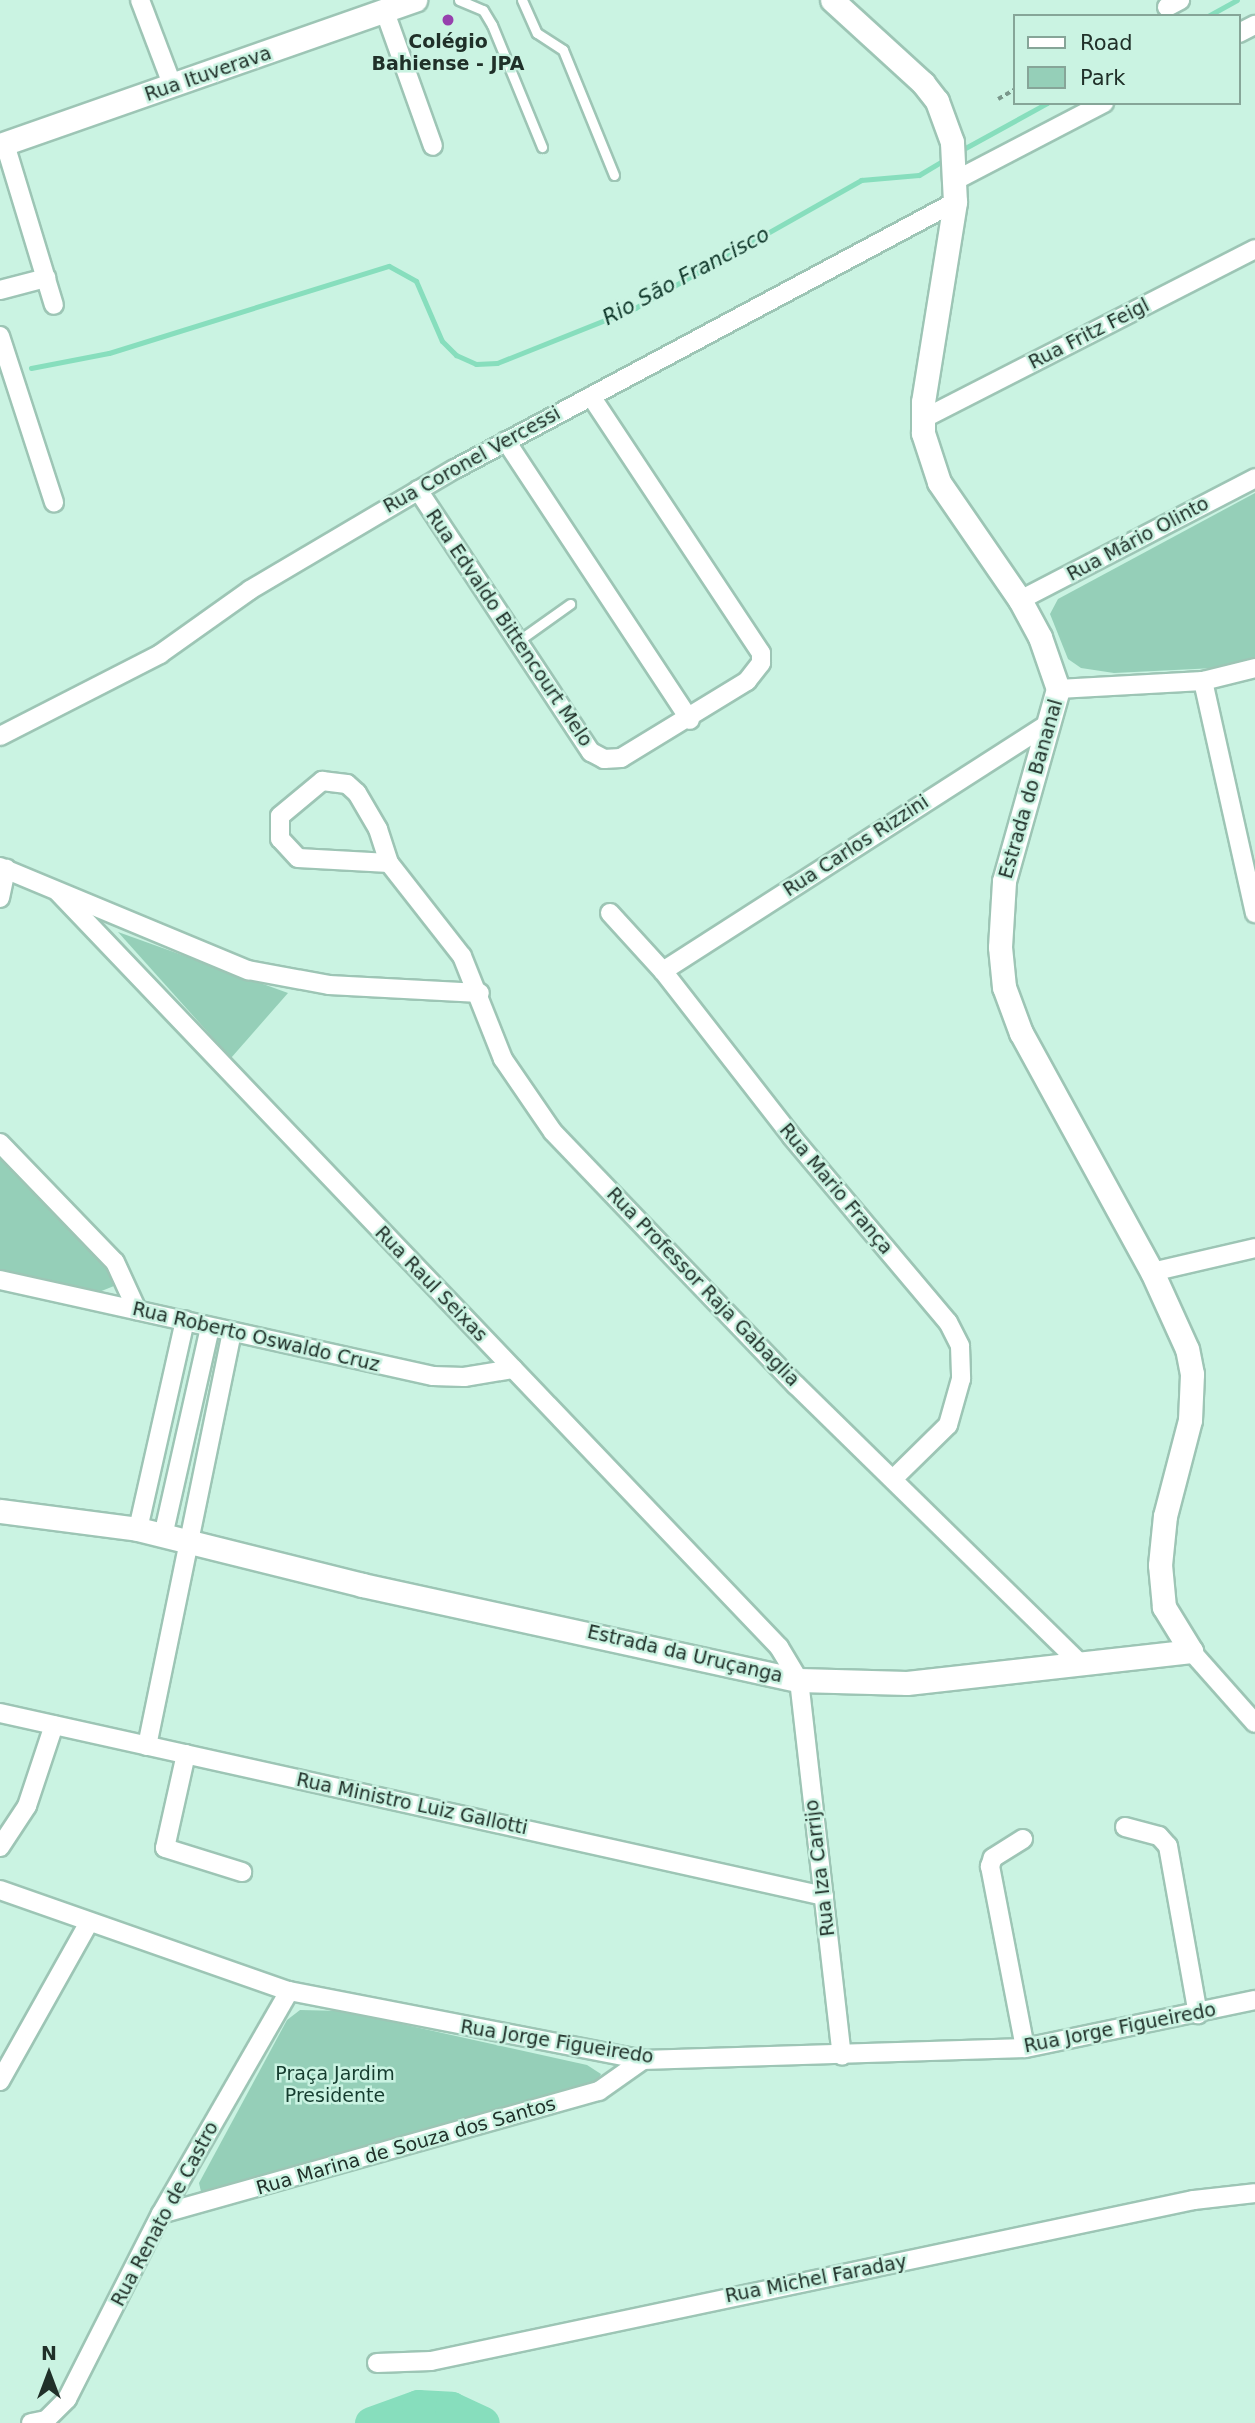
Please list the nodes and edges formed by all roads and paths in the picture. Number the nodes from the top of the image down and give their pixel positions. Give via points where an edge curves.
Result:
1 (140, 0) edge
2 (415, 0) edge
3 (459, 0) edge
4 (522, 0) edge
5 (832, 0) edge
6 (385, 12) junction
7 (173, 87) junction
8 (1014, 90) edge
9 (998, 99) dead end
10 (1100, 105) edge
11 (2, 144) edge
12 (433, 146) dead end
13 (542, 147) dead end
14 (614, 176) dead end
15 (956, 185) junction
16 (1255, 249) edge
17 (46, 278) junction
18 (0, 290) edge
19 (54, 305) dead end
20 (0, 336) edge
21 (591, 396) junction
22 (923, 419) junction
23 (506, 441) junction
24 (1255, 478) edge
25 (418, 490) junction
26 (54, 502) dead end
27 (1020, 600) junction
28 (570, 604) dead end
29 (516, 642) junction
30 (1255, 668) edge
31 (1203, 681) junction
32 (1058, 689) junction
33 (690, 720) junction
34 (1050, 723) junction
35 (0, 736) edge
36 (389, 863) junction
37 (3, 868) edge
38 (58, 892) junction
39 (0, 898) edge
40 (610, 914) dead end
41 (1255, 914) edge
42 (663, 971) junction
43 (480, 993) junction
44 (0, 1143) edge
45 (1255, 1248) edge
46 (1152, 1272) junction
47 (0, 1280) edge
48 (137, 1310) junction
49 (185, 1320) junction
50 (210, 1326) junction
51 (232, 1332) junction
52 (513, 1369) junction
53 (895, 1477) junction
54 (0, 1511) edge
55 (138, 1529) junction
56 (163, 1536) junction
57 (188, 1542) junction
58 (1191, 1651) junction
59 (1080, 1663) junction
60 (799, 1680) junction
61 (0, 1713) edge
62 (1255, 1723) edge
63 (54, 1725) junction
64 (146, 1746) junction
65 (187, 1754) junction
66 (1125, 1827) dead end
67 (1023, 1839) dead end
68 (0, 1847) edge
69 (242, 1872) dead end
70 (0, 1890) edge
71 (824, 1896) junction
72 (88, 1924) junction
73 (289, 1991) junction
74 (1255, 2000) edge
75 (1198, 2014) junction
76 (1025, 2048) junction
77 (842, 2056) junction
78 (643, 2060) junction
79 (0, 2081) edge
80 (1255, 2193) edge
81 (161, 2214) junction
82 (377, 2363) dead end
83 (31, 2423) edge

1 - 7 street
2 - 6 street, Rua Ituverava
3 - 13 lane via 483,10 492,25
4 - 14 lane via 537,33 563,50
5 - 15 street, Estrada do Bananal via 923,83 937,102 952,142
6 - 7 street, Rua Ituverava
6 - 12 street
7 - 11 street, Rua Ituverava
8 - 9 path
10 - 15 street, Rua Coronel Vercessi
11 - 17 street
15 - 21 street, Rua Coronel Vercessi
15 - 22 street, Estrada do Bananal
16 - 22 street, Rua Fritz Feigl
17 - 18 street
17 - 19 street
20 - 26 street
21 - 23 street, Rua Coronel Vercessi
21 - 33 street, Rua Edvaldo Bittencourt Melo via 761,653 761,663 747,681
22 - 27 street, Estrada do Bananal via 929,460 939,482
23 - 25 street, Rua Coronel Vercessi
23 - 33 street
24 - 27 street, Rua Mário Olinto
25 - 29 street, Rua Edvaldo Bittencourt Melo
25 - 35 street, Rua Coronel Vercessi via 250,590 160,654
27 - 32 street, Estrada do Bananal via 1040,637
28 - 29 lane
29 - 33 street, Rua Edvaldo Bittencourt Melo via 591,752 604,759 621,758
30 - 31 street
31 - 32 street
31 - 41 street
32 - 34 street, Estrada do Bananal
34 - 42 street, Rua Carlos Rizzini
34 - 46 street, Estrada do Bananal via 1004,881 1000,947 1004,987 1021,1034
36 - 36 street, Rua Professor Raja Gabaglia via 378,830 347,785 322,781 280,816 280,839 298,858
36 - 43 street, Rua Professor Raja Gabaglia via 462,956
37 - 38 street
37 - 39 street
38 - 43 street via 247,970 285,979
38 - 52 street, Rua Raul Seixas
40 - 42 street, Rua Mario França
42 - 53 street, Rua Mario França via 792,1137 948,1322 960,1346 961,1379 948,1425
43 - 53 street, Rua Professor Raja Gabaglia via 503,1059 553,1132 796,1385
44 - 48 street via 115,1262
45 - 46 street
46 - 58 street, Estrada do Bananal via 1187,1349 1192,1374 1190,1420 1165,1516 1160,1565 1164,1607
47 - 48 street, Rua Roberto Oswaldo Cruz
48 - 49 street, Rua Roberto Oswaldo Cruz
49 - 50 street, Rua Roberto Oswaldo Cruz
49 - 55 street
50 - 51 street, Rua Roberto Oswaldo Cruz
50 - 56 street
51 - 52 street, Rua Roberto Oswaldo Cruz via 433,1376 464,1377
51 - 57 street
52 - 60 street, Rua Raul Seixas via 779,1647
53 - 59 street, Rua Professor Raja Gabaglia
54 - 55 street, Estrada da Uruçanga
55 - 56 street, Estrada da Uruçanga
56 - 57 street, Estrada da Uruçanga
57 - 60 street, Estrada da Uruçanga via 362,1585
57 - 64 street
58 - 59 street, Estrada da Uruçanga
58 - 62 street
59 - 60 street, Estrada da Uruçanga via 907,1683
60 - 71 street, Rua Iza Carrijo
61 - 63 street, Rua Ministro Luiz Gallotti
63 - 64 street, Rua Ministro Luiz Gallotti
63 - 68 street via 27,1807
64 - 65 street, Rua Ministro Luiz Gallotti
65 - 69 street via 165,1848
65 - 71 street, Rua Ministro Luiz Gallotti
66 - 75 street via 1159,1836 1168,1846
67 - 76 street via 993,1858 990,1867
70 - 72 street, Rua Jorge Figueiredo
71 - 77 street, Rua Iza Carrijo
72 - 73 street, Rua Jorge Figueiredo
72 - 79 street
73 - 78 street, Rua Jorge Figueiredo
73 - 81 street, Rua Renato de Castro
74 - 75 street, Rua Jorge Figueiredo
75 - 76 street, Rua Jorge Figueiredo
76 - 77 street, Rua Jorge Figueiredo
77 - 78 street, Rua Jorge Figueiredo
78 - 81 street, Rua Marina de Souza dos Santos via 599,2091
80 - 82 street, Rua Michel Faraday via 1181,2203 431,2361
81 - 83 street, Rua Renato de Castro via 67,2399 46,2420

